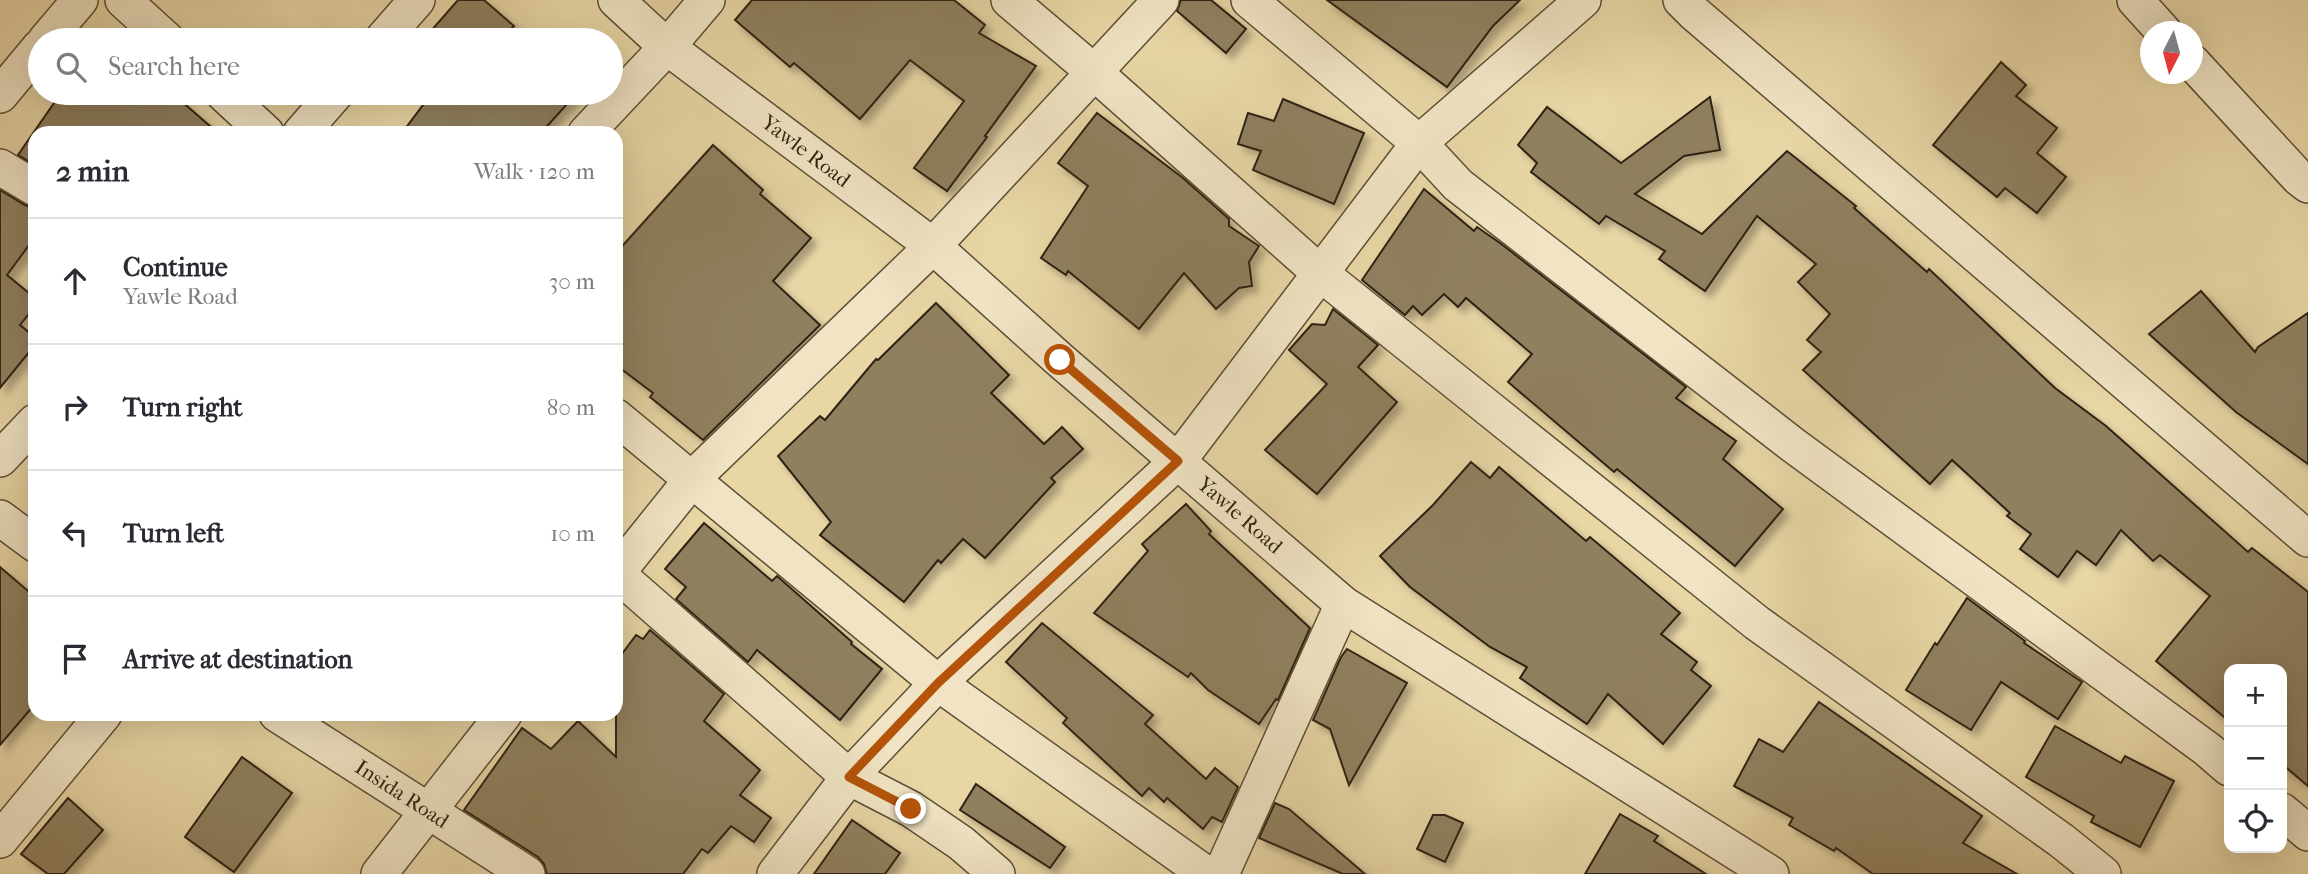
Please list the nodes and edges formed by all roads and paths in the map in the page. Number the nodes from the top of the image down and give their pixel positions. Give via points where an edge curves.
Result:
1 (80, 0) edge
2 (123, 0) edge
3 (417, 0) edge
4 (616, 0) edge
5 (707, 0) edge
6 (1009, 0) edge
7 (1161, 0) edge
8 (1249, 0) edge
9 (1583, 0) edge
10 (1681, 0) edge
11 (2136, 0) edge
12 (2154, 21) edge
13 (56, 28) edge
14 (154, 28) edge
15 (392, 28) edge
16 (667, 47) junction
17 (28, 61) edge
18 (1094, 72) junction
19 (2203, 73) edge
20 (623, 94) edge
21 (0, 95) edge
22 (236, 105) edge
23 (326, 105) edge
24 (612, 105) edge
25 (259, 126) edge
26 (307, 126) edge
27 (593, 126) edge
28 (1419, 143) junction
29 (0, 167) edge
30 (28, 184) edge
31 (2308, 185) edge
32 (933, 246) junction
33 (1320, 273) junction
34 (623, 423) edge
35 (28, 429) edge
36 (0, 458) edge
37 (1178, 461) junction
38 (693, 478) junction
39 (0, 518) edge
40 (28, 539) edge
41 (2308, 539) edge
42 (623, 565) edge
43 (623, 580) edge
44 (1343, 604) junction
45 (938, 683) junction
46 (98, 721) edge
47 (289, 721) edge
48 (498, 721) edge
49 (2224, 764) edge
50 (849, 777) junction
51 (427, 811) junction
52 (2287, 815) edge
53 (2308, 833) edge
54 (0, 841) edge
55 (380, 874) edge
56 (527, 874) edge
57 (775, 874) edge
58 (998, 874) edge
59 (1206, 874) edge
60 (1221, 874) edge
61 (1771, 874) edge
62 (2103, 874) edge

1 - 13 street
2 - 14 street
3 - 15 street
4 - 16 street, Yawle Road
5 - 16 street
6 - 18 street
7 - 18 street
8 - 28 street
9 - 28 street
10 - 41 street
11 - 12 street
16 - 20 street
16 - 32 street, Yawle Road
17 - 21 street
18 - 32 street
18 - 33 street
19 - 31 street
22 - 25 street
23 - 26 street
24 - 27 street
28 - 33 street
28 - 49 street via 1458,186 1793,445
29 - 30 street
32 - 37 street, Yawle Road
32 - 38 street
33 - 37 street
33 - 62 street via 1757,623
34 - 38 street
35 - 36 street
37 - 44 street, Yawle Road
37 - 45 street
38 - 42 street
38 - 45 street
39 - 40 street
43 - 50 street
44 - 60 street
44 - 61 street, Yawle Road
45 - 50 street
45 - 59 street
46 - 54 street
47 - 51 street, Insida Road
48 - 51 street
50 - 57 street
50 - 58 street via 911,809
51 - 55 street
51 - 56 street, Insida Road
52 - 53 street

